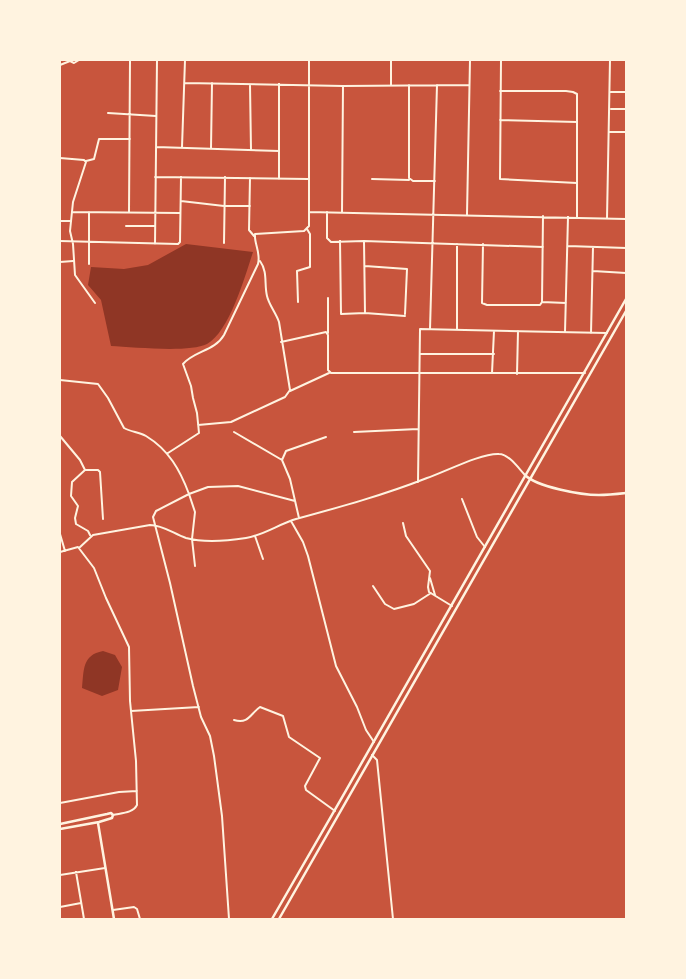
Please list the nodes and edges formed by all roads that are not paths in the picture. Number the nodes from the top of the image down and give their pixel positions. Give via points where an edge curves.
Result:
1 (79, 60) edge
2 (130, 60) edge
3 (157, 60) edge
4 (185, 60) edge
5 (309, 60) edge
6 (391, 60) edge
7 (470, 60) edge
8 (500, 60) edge
9 (610, 60) edge
10 (60, 65) edge
11 (185, 83) junction
12 (212, 83) junction
13 (250, 84) junction
14 (279, 84) junction
15 (309, 85) junction
16 (391, 85) junction
17 (409, 85) junction
18 (437, 85) junction
19 (469, 85) junction
20 (343, 86) junction
21 (500, 91) junction
22 (610, 92) junction
23 (626, 92) edge
24 (610, 109) junction
25 (626, 109) edge
26 (108, 113) dead end
27 (131, 115) junction
28 (156, 116) junction
29 (500, 120) junction
30 (577, 122) junction
31 (609, 132) junction
32 (626, 132) edge
33 (130, 139) junction
34 (156, 147) junction
35 (182, 147) junction
36 (211, 148) junction
37 (251, 150) junction
38 (279, 151) junction
39 (60, 158) edge
40 (85, 161) junction
41 (156, 177) junction
42 (181, 177) junction
43 (225, 177) junction
44 (250, 178) junction
45 (279, 179) junction
46 (308, 179) junction
47 (372, 179) dead end
48 (411, 180) junction
49 (435, 181) junction
50 (577, 183) junction
51 (181, 201) junction
52 (224, 206) junction
53 (250, 206) junction
54 (72, 212) junction
55 (89, 212) junction
56 (129, 212) junction
57 (155, 212) junction
58 (309, 212) junction
59 (328, 212) junction
60 (342, 212) junction
61 (181, 213) junction
62 (434, 214) junction
63 (467, 214) junction
64 (543, 216) junction
65 (568, 217) junction
66 (577, 217) junction
67 (607, 218) junction
68 (626, 218) edge
69 (60, 221) edge
70 (70, 221) junction
71 (126, 226) dead end
72 (155, 226) junction
73 (307, 229) junction
74 (254, 236) junction
75 (60, 241) edge
76 (73, 241) junction
77 (89, 241) junction
78 (340, 241) junction
79 (364, 241) junction
80 (224, 243) dead end
81 (433, 243) junction
82 (155, 244) junction
83 (457, 244) junction
84 (483, 244) junction
85 (568, 246) junction
86 (543, 247) junction
87 (593, 247) junction
88 (626, 248) edge
89 (260, 260) junction
90 (73, 261) junction
91 (60, 262) edge
92 (89, 264) dead end
93 (364, 266) junction
94 (593, 271) junction
95 (626, 273) edge
96 (328, 298) dead end
97 (626, 299) edge
98 (298, 302) dead end
99 (542, 302) junction
100 (95, 303) dead end
101 (566, 303) junction
102 (626, 311) edge
103 (365, 314) junction
104 (430, 329) junction
105 (457, 330) junction
106 (494, 331) junction
107 (518, 331) junction
108 (564, 332) junction
109 (328, 333) junction
110 (591, 333) junction
111 (607, 333) junction
112 (281, 342) junction
113 (420, 354) junction
114 (494, 354) junction
115 (329, 373) junction
116 (585, 373) junction
117 (419, 374) junction
118 (492, 374) junction
119 (517, 374) junction
120 (60, 380) edge
121 (289, 391) junction
122 (198, 425) junction
123 (418, 429) junction
124 (234, 432) dead end
125 (354, 432) dead end
126 (60, 436) edge
127 (326, 437) dead end
128 (168, 453) junction
129 (282, 460) junction
130 (85, 470) junction
131 (525, 475) junction
132 (529, 479) junction
133 (418, 482) junction
134 (626, 492) edge
135 (189, 494) junction
136 (462, 499) dead end
137 (295, 501) junction
138 (299, 518) junction
139 (103, 519) dead end
140 (291, 521) junction
141 (403, 523) dead end
142 (156, 525) junction
143 (60, 534) edge
144 (91, 536) junction
145 (255, 536) junction
146 (192, 539) junction
147 (485, 547) junction
148 (79, 548) junction
149 (65, 551) junction
150 (60, 552) edge
151 (264, 558) dead end
152 (195, 566) dead end
153 (430, 577) junction
154 (373, 586) dead end
155 (431, 593) junction
156 (436, 597) junction
157 (452, 606) junction
158 (199, 708) junction
159 (131, 711) junction
160 (234, 720) dead end
161 (374, 742) junction
162 (366, 754) junction
163 (372, 756) junction
164 (137, 791) junction
165 (60, 803) edge
166 (334, 811) junction
167 (113, 815) junction
168 (98, 823) junction
169 (60, 824) edge
170 (60, 829) edge
171 (105, 868) junction
172 (76, 872) junction
173 (60, 875) edge
174 (81, 903) junction
175 (60, 907) edge
176 (113, 910) junction
177 (84, 919) edge
178 (114, 919) edge
179 (140, 919) edge
180 (230, 919) edge
181 (272, 919) edge
182 (279, 919) edge
183 (393, 919) edge

1 - 10 street
2 - 27 street
3 - 28 street
4 - 11 street
5 - 15 street
6 - 16 street
7 - 19 street
8 - 21 street
9 - 22 street
11 - 12 street
11 - 35 street
12 - 13 street
12 - 36 street
13 - 14 street
13 - 37 street
14 - 15 street
14 - 38 street
15 - 20 street
15 - 46 street
16 - 17 street
16 - 20 street
17 - 18 street
17 - 48 street
18 - 19 street
18 - 49 street
19 - 63 street
20 - 60 street
21 - 29 street
21 - 30 street via 573,92 577,97
22 - 23 street
22 - 24 street
24 - 25 street
24 - 31 street
26 - 27 street
27 - 28 street
27 - 33 street
28 - 34 street
29 - 30 street
29 - 50 street via 501,180
30 - 50 street
31 - 32 street
31 - 67 street
33 - 40 street via 99,139 94,159
33 - 56 street
34 - 35 street
34 - 41 street
35 - 36 street
36 - 37 street
37 - 38 street
38 - 45 street
39 - 40 street
40 - 54 street
41 - 42 street
41 - 57 street
42 - 43 street
42 - 51 street
43 - 44 street
43 - 52 street
44 - 45 street
44 - 53 street
45 - 46 street
46 - 58 street
47 - 48 street
48 - 49 street
49 - 62 street
50 - 66 street
51 - 52 street
51 - 61 street
52 - 53 street
52 - 80 street
53 - 74 street via 249,230
54 - 55 street
54 - 70 street
55 - 56 street
55 - 77 street
56 - 57 street
57 - 61 street
57 - 72 street
58 - 59 street
58 - 73 street
59 - 60 street
59 - 78 street via 327,238 331,242
60 - 62 street
61 - 82 street via 179,243
62 - 63 street
62 - 81 street
63 - 64 street
64 - 65 street
64 - 86 street
65 - 66 street
65 - 85 street
66 - 67 street
67 - 68 street
69 - 70 street
70 - 76 street
71 - 72 street
72 - 82 street
73 - 74 street
73 - 98 street via 310,234 310,266 297,271
74 - 89 street
75 - 76 street
76 - 77 street
76 - 90 street
77 - 82 street
77 - 92 street
78 - 79 street
78 - 103 street via 341,314
79 - 81 street
79 - 93 street
81 - 83 street
81 - 104 street
83 - 84 street
83 - 105 street
84 - 86 street
84 - 99 street via 482,303 538,306
85 - 87 street
85 - 101 street
86 - 99 street
87 - 88 street
87 - 94 street
89 - 112 street via 265,270 268,299 279,322
89 - 122 street via 221,340 183,362 192,386
90 - 91 street
90 - 100 street via 76,277
93 - 103 street
93 - 103 street via 407,269 405,315
94 - 95 street
94 - 110 street
96 - 109 street
97 - 111 street
99 - 101 street
101 - 108 street
102 - 132 street
104 - 105 street
104 - 113 street via 419,331
105 - 106 street
106 - 107 street
106 - 114 street
107 - 108 street
107 - 119 street
108 - 110 street
109 - 112 street via 323,331
109 - 115 street
110 - 111 street
111 - 116 street
112 - 121 street
113 - 114 street
113 - 117 street
114 - 118 street
115 - 117 street
115 - 121 street
116 - 119 street
116 - 131 street
117 - 118 street
117 - 123 street
118 - 119 street
120 - 128 street via 98,384 124,428 147,436
121 - 122 street via 285,397 231,422
122 - 128 street via 198,435
123 - 125 street
123 - 133 street
124 - 129 street
126 - 130 street
127 - 129 street via 286,451
128 - 135 street via 180,470
129 - 137 street
130 - 139 street via 100,472
130 - 144 street via 72,482 71,496 78,506 76,524
131 - 132 street
131 - 133 street via 507,457 498,454
131 - 147 street
132 - 134 street via 542,485 591,494
132 - 163 street
133 - 138 street
135 - 137 street via 208,487 238,486
135 - 142 street via 155,512
135 - 146 street via 195,512
136 - 147 street
137 - 138 street
138 - 140 street
140 - 145 street
140 - 161 street via 308,556 338,670
141 - 153 street via 406,536 429,568
142 - 144 street
142 - 146 street
142 - 158 street
143 - 149 street
144 - 148 street
145 - 146 street via 218,541
145 - 151 street
146 - 152 street
147 - 157 street
148 - 149 street
148 - 159 street via 94,568 128,644
149 - 150 street
153 - 155 street via 428,587
153 - 156 street
154 - 155 street via 383,602 394,609 415,604
155 - 156 street
156 - 157 street
157 - 161 street
158 - 159 street
158 - 180 street via 214,756
159 - 164 street
160 - 166 street via 245,721 260,707 283,716 289,737 320,758 305,788
161 - 162 street
162 - 163 street
162 - 166 street
163 - 182 street
163 - 183 street via 377,760
164 - 165 street
164 - 167 street via 134,810
166 - 181 street
167 - 168 street
167 - 169 street
168 - 170 street
168 - 171 street
171 - 172 street
171 - 176 street
172 - 173 street
172 - 174 street
174 - 175 street
174 - 177 street
176 - 178 street
176 - 179 street via 134,907

